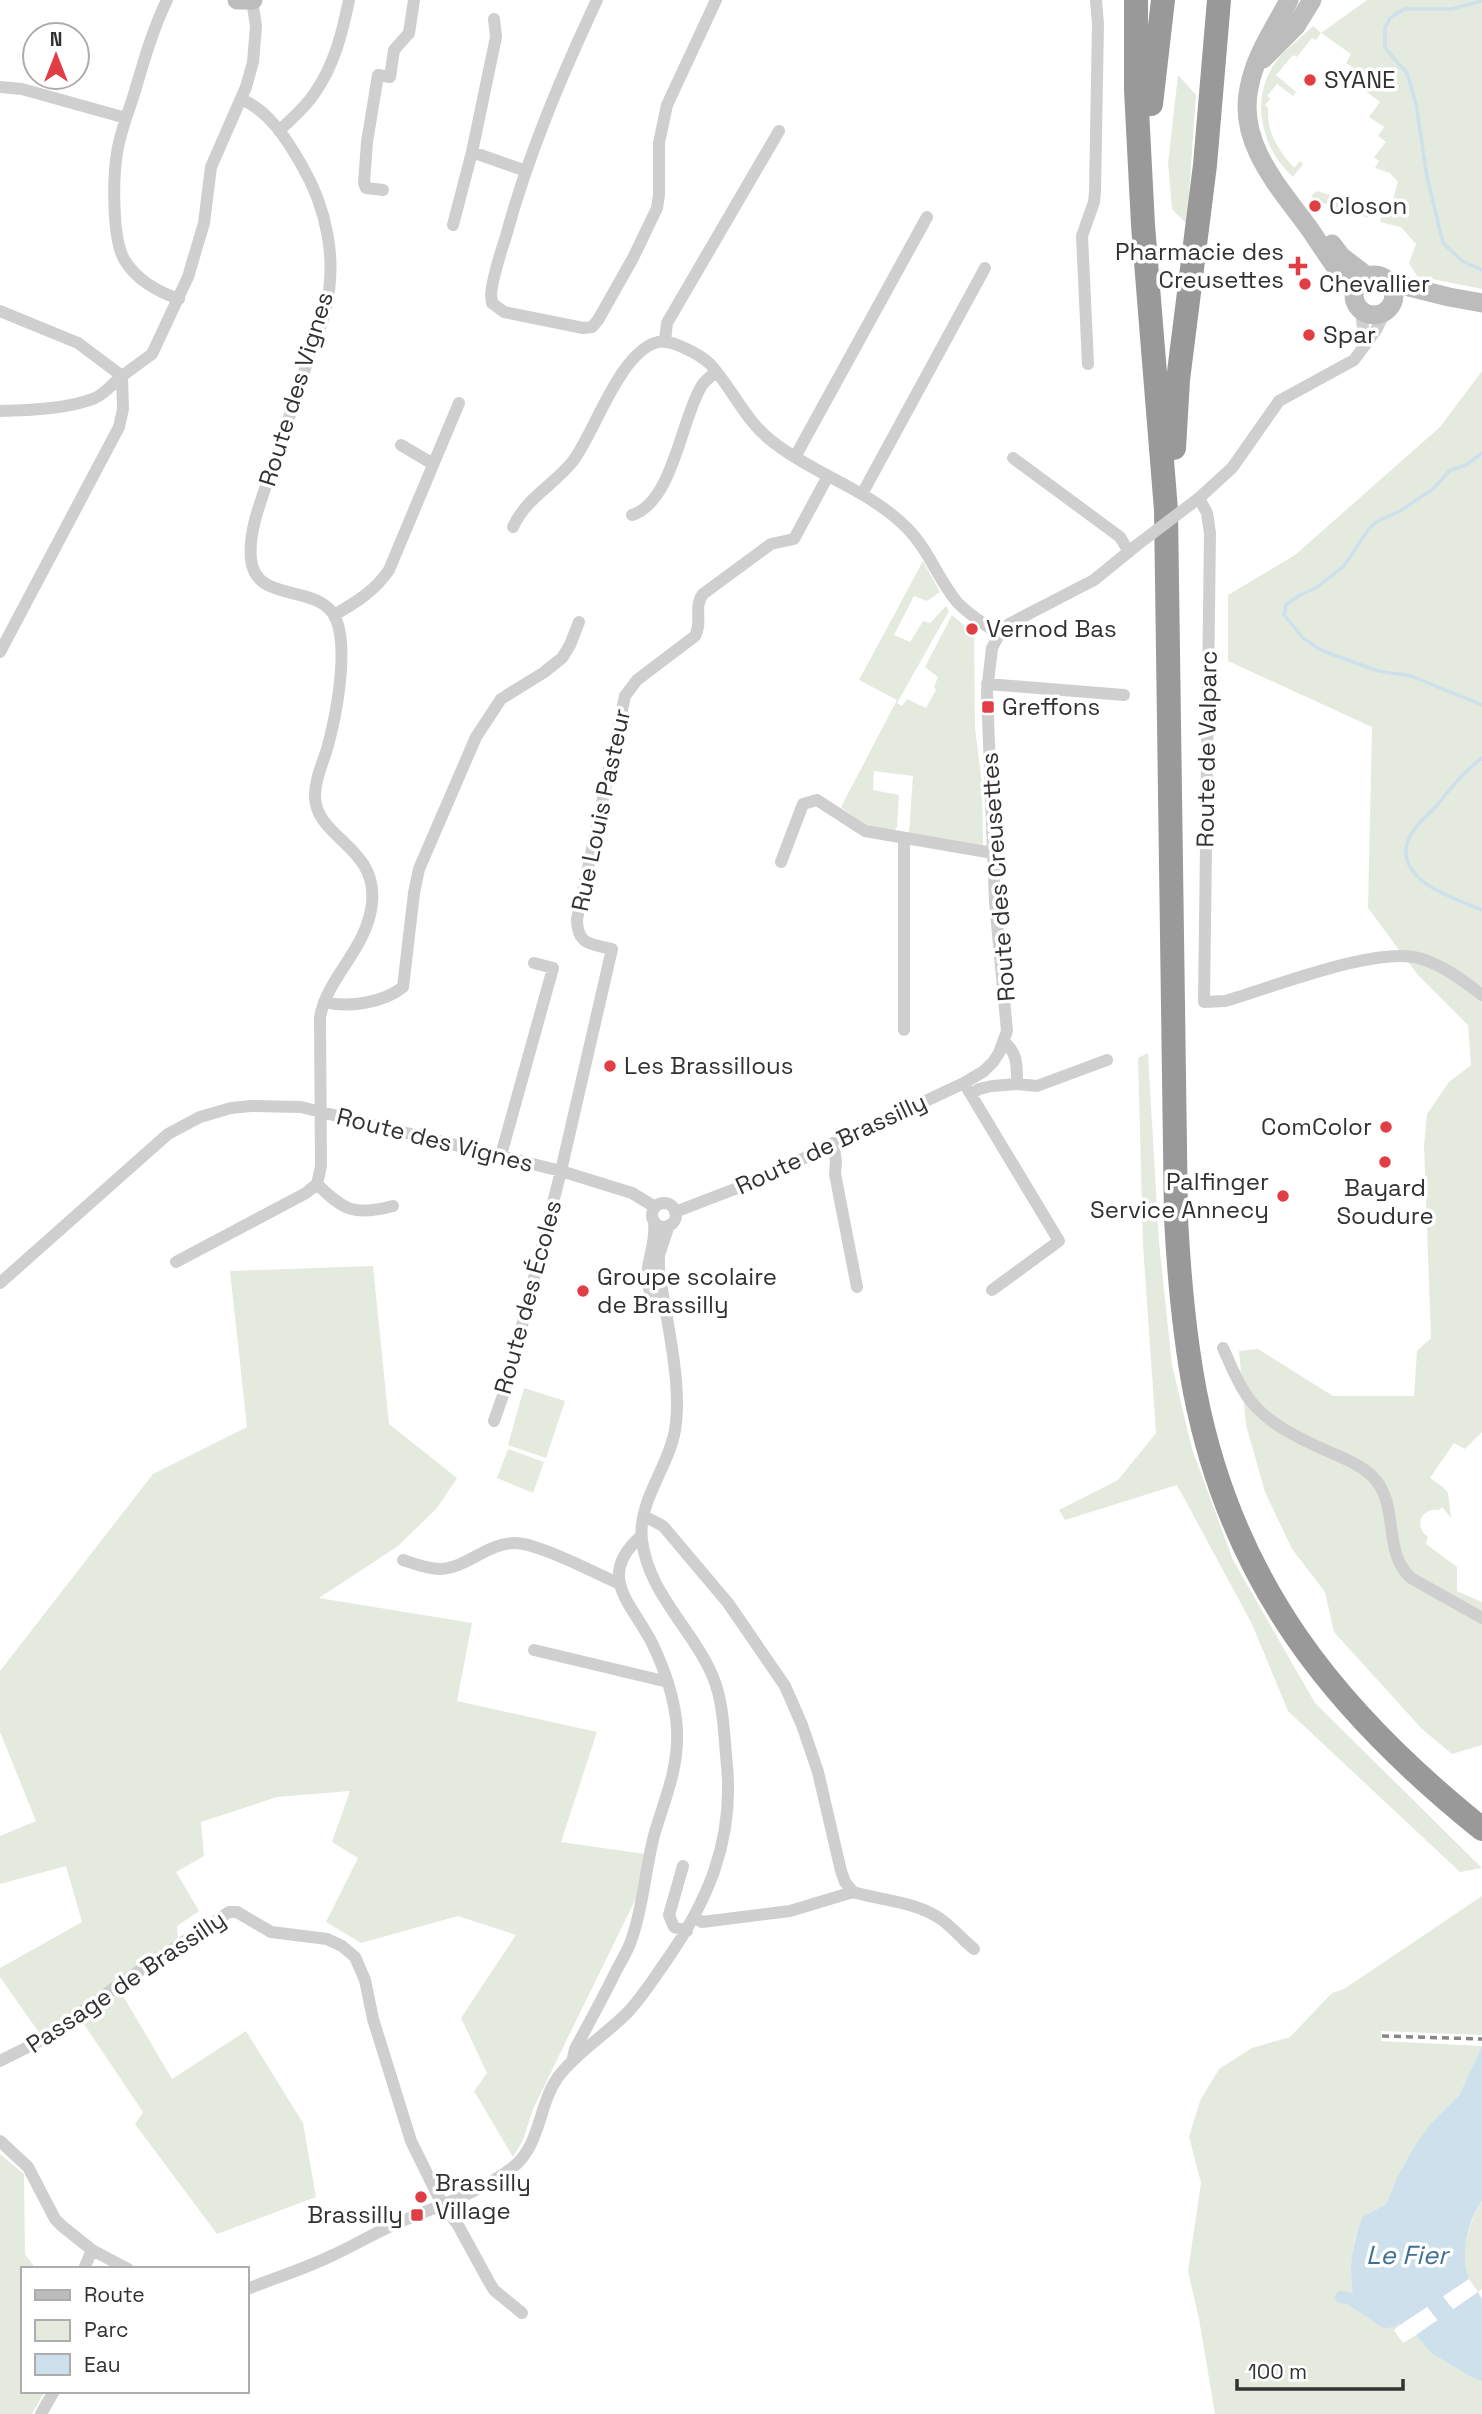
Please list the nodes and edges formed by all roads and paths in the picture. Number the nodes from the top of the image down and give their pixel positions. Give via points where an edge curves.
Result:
1 (167, 0) edge
2 (237, 0) edge
3 (252, 0) edge
4 (349, 0) edge
5 (414, 0) edge
6 (597, 0) edge
7 (716, 0) edge
8 (1096, 0) edge
9 (1136, 0) edge
10 (1163, 0) edge
11 (1219, 0) edge
12 (1289, 0) edge
13 (1312, 0) edge
14 (494, 19) dead end
15 (1255, 67) junction
16 (0, 87) edge
17 (241, 99) junction
18 (127, 118) junction
19 (279, 131) junction
20 (779, 131) dead end
21 (472, 152) junction
22 (1267, 167) junction
23 (526, 171) junction
24 (383, 190) dead end
25 (927, 217) dead end
26 (453, 225) dead end
27 (985, 268) dead end
28 (1147, 272) junction
29 (1367, 276) junction
30 (1389, 282) junction
31 (1449, 297) junction
32 (179, 299) junction
33 (1358, 302) junction
34 (1482, 303) edge
35 (1389, 308) junction
36 (0, 310) edge
37 (665, 341) junction
38 (1365, 344) junction
39 (1088, 364) dead end
40 (716, 372) junction
41 (122, 376) junction
42 (459, 403) dead end
43 (0, 411) edge
44 (401, 445) dead end
45 (795, 457) junction
46 (1013, 458) dead end
47 (433, 464) junction
48 (828, 476) junction
49 (862, 494) junction
50 (1199, 498) junction
51 (632, 515) dead end
52 (513, 527) dead end
53 (1133, 549) junction
54 (1167, 554) junction
55 (334, 615) junction
56 (579, 622) dead end
57 (999, 635) junction
58 (0, 652) edge
59 (987, 684) junction
60 (1124, 695) dead end
61 (904, 838) junction
62 (993, 853) junction
63 (781, 862) dead end
64 (534, 963) dead end
65 (1482, 995) edge
66 (324, 1002) junction
67 (904, 1030) dead end
68 (1004, 1042) junction
69 (1107, 1060) dead end
70 (1017, 1084) junction
71 (968, 1088) junction
72 (321, 1112) junction
73 (833, 1143) junction
74 (501, 1155) junction
75 (561, 1171) junction
76 (317, 1184) junction
77 (393, 1206) dead end
78 (655, 1207) junction
79 (675, 1212) junction
80 (654, 1222) junction
81 (669, 1225) junction
82 (176, 1262) dead end
83 (0, 1283) edge
84 (857, 1287) dead end
85 (992, 1290) dead end
86 (664, 1312) junction
87 (1223, 1348) dead end
88 (494, 1421) dead end
89 (644, 1516) junction
90 (641, 1536) junction
91 (404, 1560) dead end
92 (620, 1584) junction
93 (1482, 1618) edge
94 (534, 1650) dead end
95 (668, 1682) junction
96 (1482, 1829) edge
97 (683, 1866) dead end
98 (853, 1892) junction
99 (695, 1918) junction
100 (687, 1931) junction
101 (974, 1949) dead end
102 (0, 2061) edge
103 (571, 2063) junction
104 (0, 2141) edge
105 (443, 2204) junction
106 (92, 2250) junction
107 (85, 2267) edge
108 (124, 2267) edge
109 (248, 2289) edge
110 (522, 2313) dead end
111 (53, 2393) edge
112 (41, 2414) edge

1 - 18 street
2 - 3 main road
3 - 17 street via 255,44
4 - 19 street via 329,70 314,95
5 - 24 street via 409,33 394,50 390,77 378,75 367,142 364,183 366,188
6 - 23 street via 558,84
7 - 23 street via 667,106 659,143 657,208 592,327 504,312 492,303 491,289
8 - 39 street via 1096,191 1082,236
9 - 28 highway
10 - 28 highway via 1148,139
11 - 54 highway via 1178,380
12 - 15 main road
13 - 15 main road via 1296,26
14 - 21 street via 496,37
15 - 22 main road via 1246,103 1247,121
16 - 18 street
17 - 19 street, Route des Vignes
17 - 32 street via 211,167 204,223
18 - 32 street via 116,160 117,242 139,276
19 - 55 street, Route des Vignes via 316,194 331,266 326,311 264,493 251,560 267,586 318,601
20 - 37 street via 667,323
21 - 23 street
21 - 26 street
22 - 29 main road via 1282,179 1341,256
22 - 33 main road via 1272,181
25 - 45 street
27 - 49 street
28 - 54 highway via 1163,447
29 - 30 main road
29 - 33 main road via 1358,283
30 - 31 main road
30 - 35 main road via 1393,288
31 - 34 main road
31 - 35 main road
32 - 41 street via 152,354
33 - 35 main road via 1369,315
33 - 38 street
35 - 38 street
36 - 41 street via 78,343
37 - 40 street via 701,355
37 - 52 street via 649,346 631,363 572,461 524,506
38 - 50 street via 1346,366 1279,401 1239,460
40 - 45 street via 760,431
40 - 51 street via 700,388 660,491
41 - 43 street via 91,399
41 - 58 street via 119,427
42 - 47 street
44 - 47 street
45 - 48 street
46 - 53 street
47 - 55 street via 389,570 364,597
48 - 49 street
48 - 75 street, Rue Louis Pasteur via 793,539 771,544 703,594 695,636 637,680 625,696 577,919 577,930 587,943 612,948
49 - 57 street via 906,527 924,547 958,603
50 - 53 street, bridge
50 - 65 street, Route de Valparc via 1210,533 1205,1002 1225,1001 1358,961 1407,956 1422,958
53 - 57 street via 1094,580 1018,618
54 - 96 highway via 1176,1218 1187,1345 1207,1444 1249,1555 1311,1661 1397,1755
55 - 66 street, Route des Vignes via 340,638 338,701 314,797 323,818 370,872 373,893 366,932
56 - 66 street via 562,658 500,699 476,737 419,869 403,987 374,1000
57 - 59 street, Route des Creusettes via 992,648
59 - 60 street
59 - 62 street, Route des Creusettes
61 - 62 street
61 - 63 street via 865,831 813,800 803,804
61 - 67 street
62 - 68 street, Route des Creusettes via 1007,1014
64 - 74 street via 553,968
66 - 72 street, Route des Vignes via 319,1027
68 - 70 street via 1015,1055
68 - 71 street, Route de Brassilly
69 - 70 street via 1037,1086
70 - 71 street
71 - 73 street, Route de Brassilly
71 - 85 street via 1059,1241
72 - 74 street, Route des Vignes
72 - 76 street
72 - 83 street via 251,1106 212,1113 177,1128
73 - 79 street, Route de Brassilly via 753,1182
73 - 84 street
74 - 75 street, Route des Vignes
75 - 78 street, Route des Vignes via 632,1193
75 - 88 street, Route des Écoles
76 - 77 street via 350,1210
76 - 82 street
78 - 79 street via 667,1203
78 - 80 street
79 - 81 street
80 - 81 street
80 - 86 street via 647,1285
81 - 86 street via 659,1262
86 - 89 street via 677,1420 669,1456
87 - 93 street via 1250,1401 1269,1419 1372,1476 1386,1502 1402,1570
89 - 90 street
89 - 98 street via 663,1526 719,1593 785,1686 818,1772 841,1871
90 - 92 street via 626,1551
90 - 99 street via 652,1576 708,1667 720,1700 729,1812 724,1840
91 - 92 street via 448,1568 489,1548 517,1543
92 - 95 street
94 - 95 street
95 - 103 street via 676,1717 672,1784 654,1833 631,1941
97 - 100 street via 669,1915 674,1927
98 - 99 street via 790,1911 702,1922
98 - 101 street via 929,1913
99 - 100 street
100 - 103 street via 632,2008
102 - 105 street, Passage de Brassilly via 44,2039 229,1912 271,1932 327,1939 350,1951 362,1969 403,2122
103 - 105 street via 553,2085 533,2140 518,2163
104 - 106 street via 33,2174 55,2219
105 - 109 street
105 - 110 street via 494,2290
106 - 107 street
106 - 108 street
111 - 112 street

